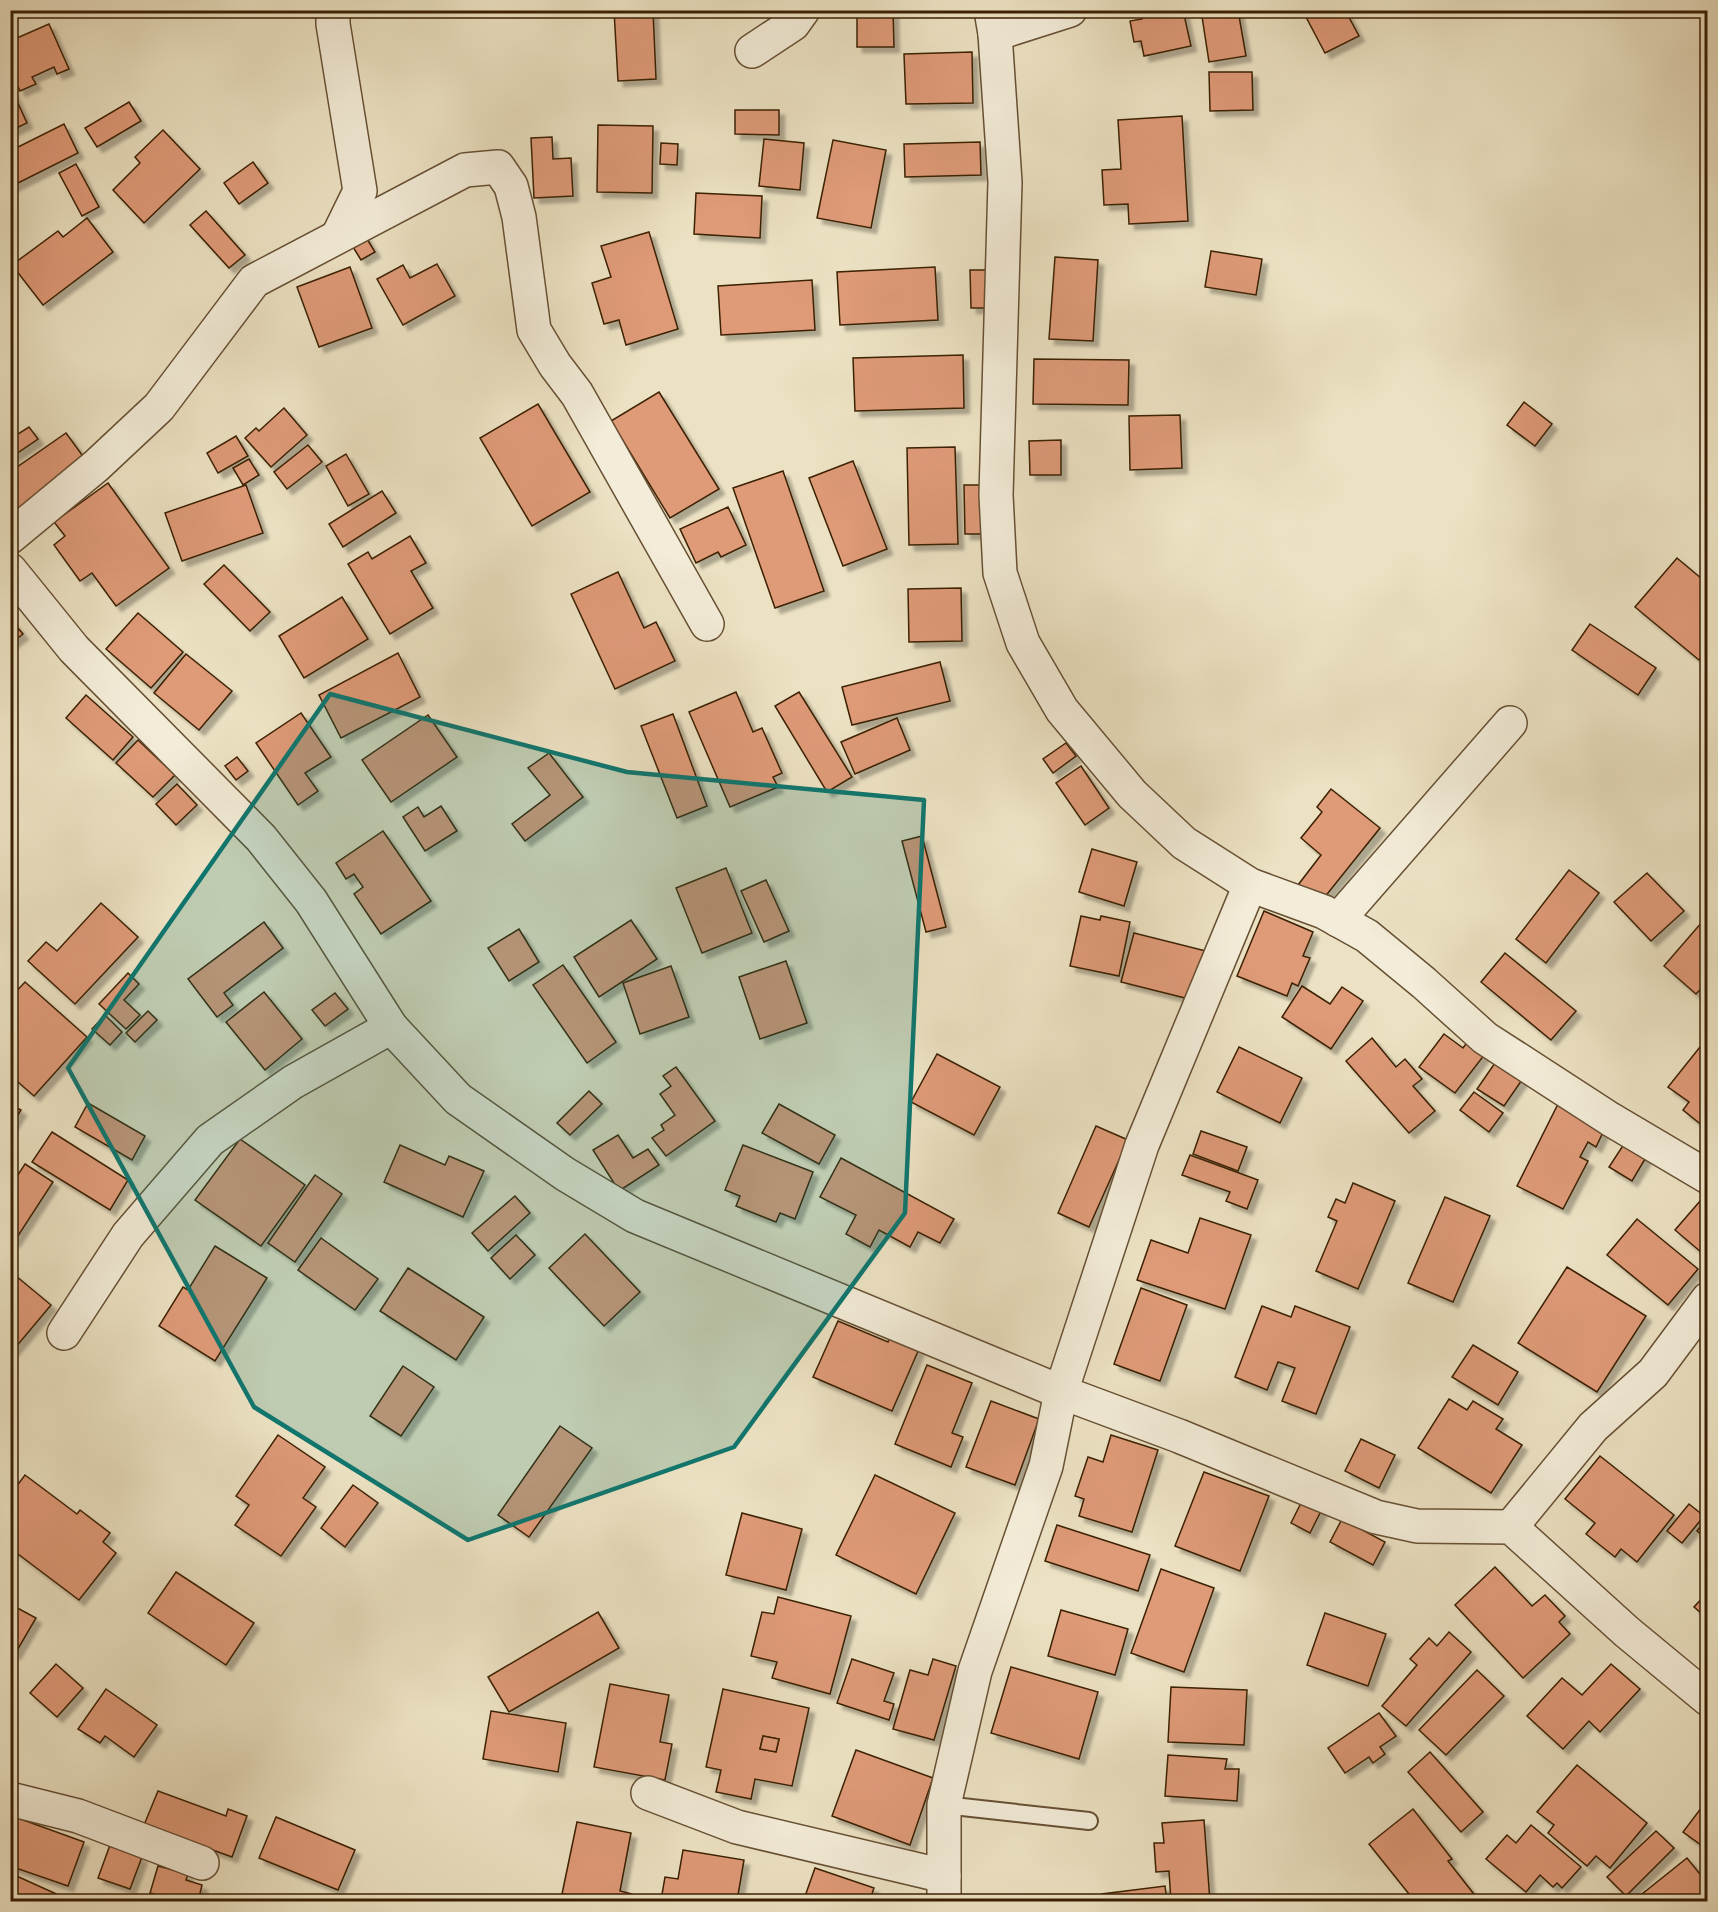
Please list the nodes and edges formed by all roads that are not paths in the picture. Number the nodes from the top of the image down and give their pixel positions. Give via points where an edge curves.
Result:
1 (333, 10) edge
2 (803, 10) edge
3 (1070, 10) edge
4 (993, 22) edge
5 (752, 51) dead end
6 (338, 236) junction
7 (10, 537) edge
8 (10, 570) edge
9 (707, 624) dead end
10 (1510, 723) dead end
11 (1250, 885) junction
12 (1338, 920) junction
13 (391, 1027) junction
14 (1707, 1177) edge
15 (1707, 1299) edge
16 (64, 1333) dead end
17 (1060, 1392) junction
18 (1511, 1527) junction
19 (1707, 1699) edge
20 (648, 1793) dead end
21 (10, 1799) edge
22 (944, 1805) junction
23 (1089, 1821) dead end
24 (202, 1863) dead end
25 (944, 1889) edge

1 - 6 street via 360,191
2 - 5 street via 793,24
3 - 4 street
4 - 11 street via 1005,182 996,495 999,573 1023,643 1062,710 1132,794 1184,843
6 - 7 street via 254,282 159,407 96,466
6 - 9 street via 465,170 498,167 511,186 519,217 534,330 577,394
8 - 13 street via 74,649 261,838 311,901
10 - 12 street
11 - 12 street
11 - 17 street via 1142,1145
12 - 14 street via 1367,936 1485,1038
13 - 16 street via 293,1082 210,1140 128,1235
13 - 17 street via 458,1099 565,1174 635,1216
15 - 18 street via 1653,1373 1593,1427
17 - 18 street via 1376,1517 1417,1526
17 - 22 street via 1046,1466 975,1671
18 - 19 street
20 - 25 street via 737,1827
21 - 24 street via 78,1816
22 - 23 lane
22 - 25 street

